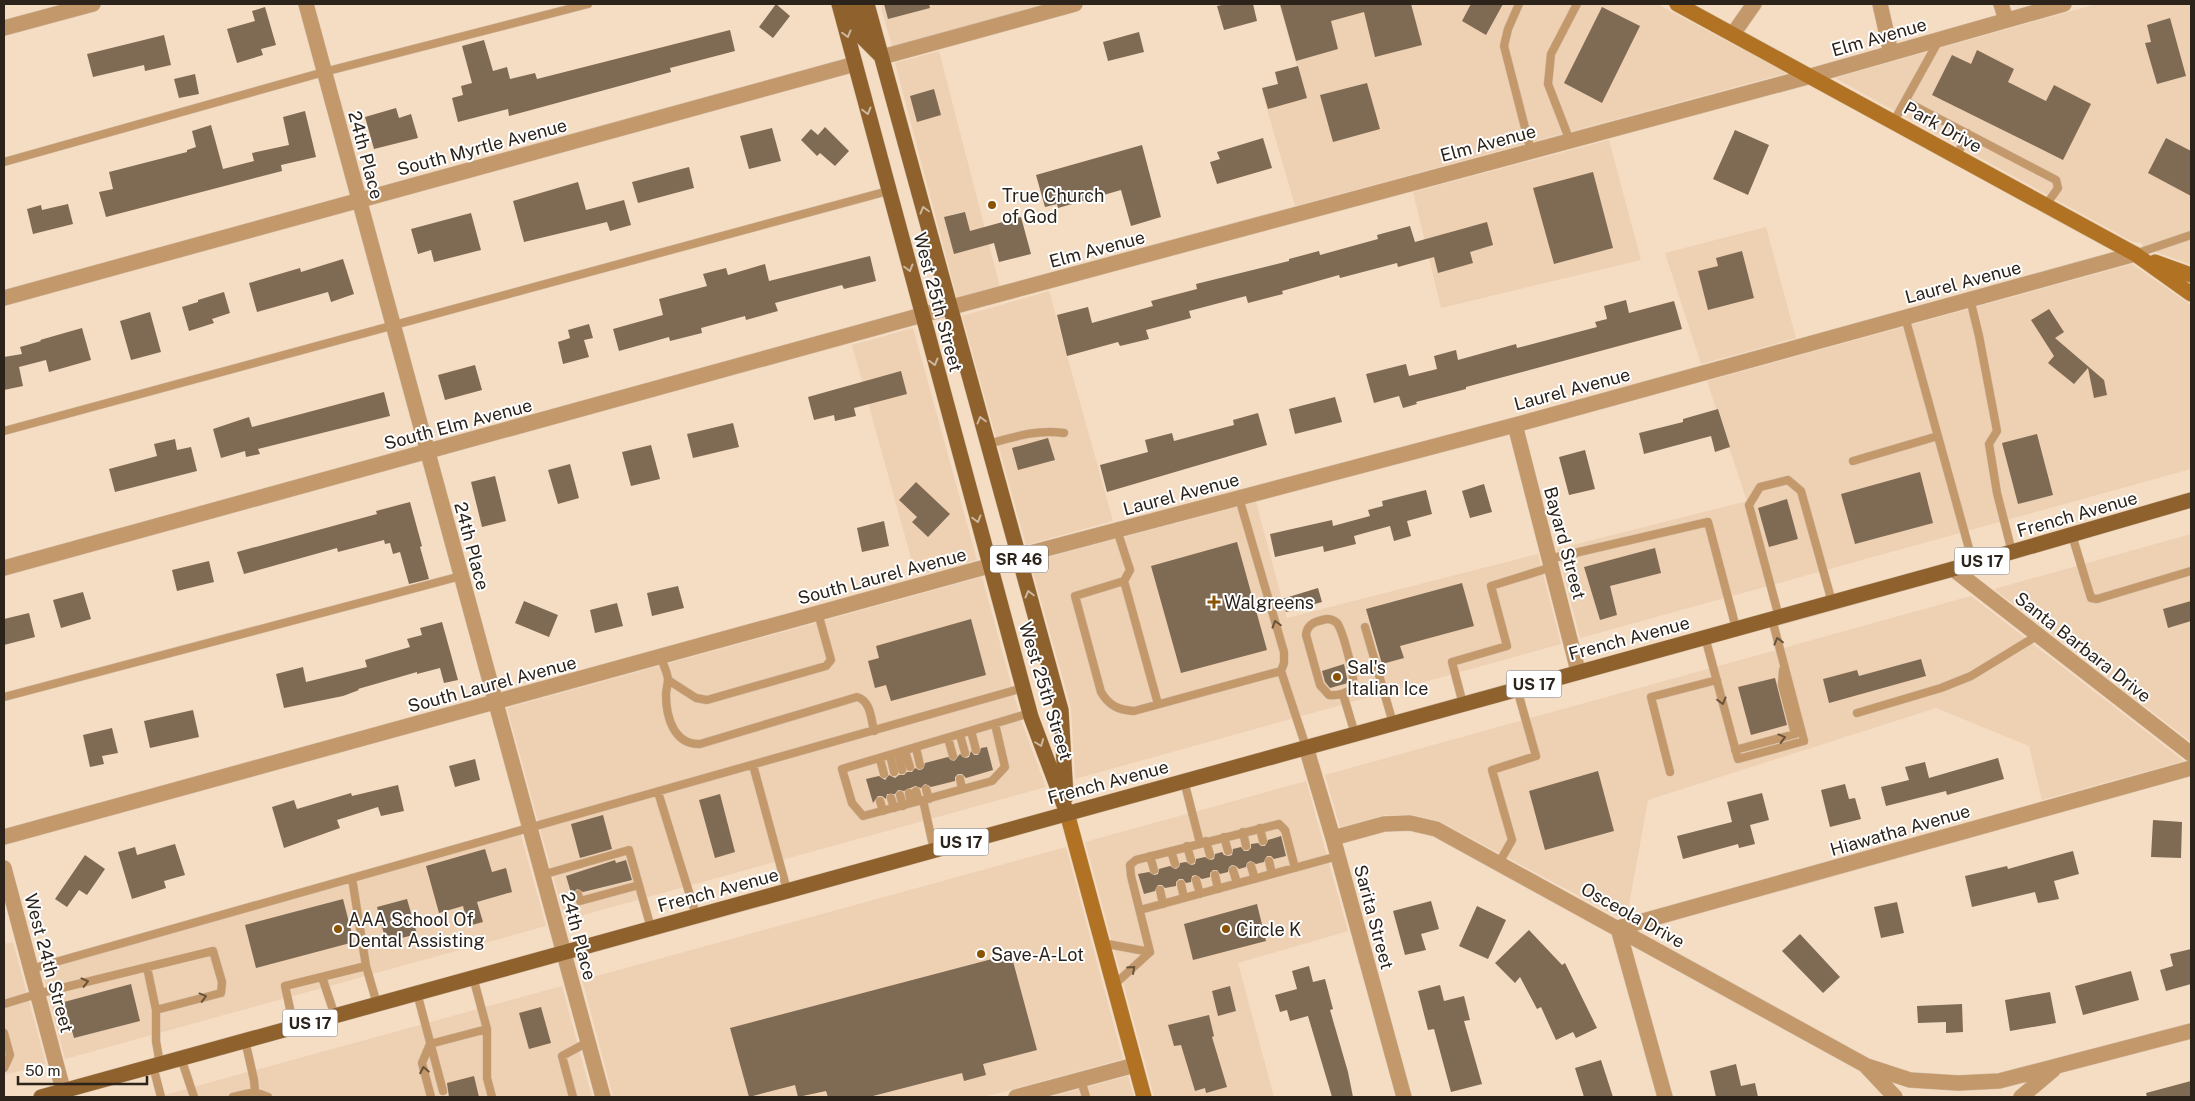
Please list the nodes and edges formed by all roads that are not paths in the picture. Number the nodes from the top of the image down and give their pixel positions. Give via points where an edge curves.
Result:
1 (93, 4) edge
2 (306, 4) edge
3 (588, 4) edge
4 (839, 4) edge
5 (854, 4) edge
6 (867, 4) edge
7 (1076, 4) edge
8 (1519, 4) edge
9 (1577, 4) edge
10 (1677, 4) edge
11 (1754, 4) edge
12 (1880, 4) edge
13 (2001, 4) edge
14 (2064, 4) edge
15 (2006, 20) junction
16 (4, 28) edge
17 (1733, 34) junction
18 (1940, 39) junction
19 (1891, 53) junction
20 (882, 57) junction
21 (855, 64) junction
22 (324, 72) junction
23 (1811, 76) junction
24 (1905, 101) junction
25 (1894, 121) junction
26 (1967, 133) junction
27 (1570, 141) junction
28 (1531, 151) junction
29 (1956, 156) junction
30 (4, 162) edge
31 (888, 191) junction
32 (359, 200) junction
33 (2046, 205) junction
34 (2191, 235) edge
35 (2135, 254) junction
36 (2191, 275) edge
37 (2191, 294) edge
38 (4, 298) edge
39 (1970, 299) junction
40 (950, 308) junction
41 (922, 315) junction
42 (1905, 317) junction
43 (394, 326) junction
44 (1515, 425) junction
45 (4, 431) edge
46 (1064, 433) dead end
47 (1938, 436) junction
48 (988, 444) junction
49 (428, 452) junction
50 (1852, 461) dead end
51 (1239, 498) junction
52 (2189, 502) edge
53 (1117, 530) junction
54 (2072, 535) junction
55 (2012, 552) junction
56 (1019, 556) junction
57 (1550, 563) junction
58 (1973, 564) junction
59 (989, 566) junction
60 (4, 568) edge
61 (1952, 569) junction
62 (2191, 571) edge
63 (461, 576) junction
64 (1124, 581) junction
65 (1832, 602) junction
66 (818, 613) junction
67 (1776, 618) junction
68 (1365, 627) dead end
69 (1736, 628) junction
70 (2038, 635) junction
71 (1705, 637) junction
72 (661, 657) junction
73 (1281, 671) junction
74 (1578, 671) junction
75 (668, 680) junction
76 (1717, 680) junction
77 (1023, 688) junction
78 (1517, 688) junction
79 (1343, 694) junction
80 (4, 697) edge
81 (495, 702) junction
82 (1158, 704) junction
83 (1463, 704) junction
84 (1030, 713) junction
85 (1857, 713) dead end
86 (1393, 723) junction
87 (995, 724) junction
88 (874, 731) junction
89 (971, 731) junction
90 (1355, 734) junction
91 (960, 735) junction
92 (948, 738) junction
93 (916, 748) junction
94 (1306, 748) junction
95 (976, 750) dead end
96 (898, 753) junction
97 (965, 753) dead end
98 (2191, 754) edge
99 (953, 756) dead end
100 (880, 758) junction
101 (754, 765) junction
102 (920, 765) dead end
103 (2191, 768) edge
104 (1670, 772) dead end
105 (983, 773) dead end
106 (884, 774) dead end
107 (972, 776) dead end
108 (960, 779) dead end
109 (1184, 781) junction
110 (985, 782) junction
111 (975, 786) junction
112 (926, 789) dead end
113 (962, 789) junction
114 (658, 792) junction
115 (912, 792) dead end
116 (900, 795) dead end
117 (891, 798) dead end
118 (880, 801) dead end
119 (920, 801) junction
120 (903, 806) junction
121 (894, 808) junction
122 (882, 811) junction
123 (1067, 813) junction
124 (530, 828) junction
125 (1260, 828) junction
126 (1243, 832) junction
127 (4, 837) edge
128 (1224, 837) junction
129 (1333, 838) junction
130 (1263, 841) dead end
131 (1203, 842) junction
132 (1187, 846) junction
133 (1246, 846) dead end
134 (934, 850) junction
135 (1171, 850) junction
136 (1228, 851) dead end
137 (1210, 855) dead end
138 (1150, 856) junction
139 (1338, 856) junction
140 (1190, 860) dead end
141 (1269, 861) dead end
142 (1499, 863) junction
143 (1175, 864) dead end
144 (1251, 866) dead end
145 (4, 868) edge
146 (1295, 868) junction
147 (1154, 870) dead end
148 (1233, 870) dead end
149 (1272, 874) junction
150 (542, 875) junction
151 (1215, 875) dead end
152 (352, 878) junction
153 (1255, 878) junction
154 (1196, 880) dead end
155 (1236, 883) junction
156 (1181, 884) dead end
157 (639, 885) junction
158 (1218, 888) junction
159 (788, 890) junction
160 (1160, 890) dead end
161 (578, 894) dead end
162 (1200, 894) junction
163 (1184, 898) junction
164 (1163, 904) junction
165 (1140, 910) junction
166 (696, 915) junction
167 (651, 928) junction
168 (1618, 928) junction
169 (1102, 943) junction
170 (564, 952) junction
171 (1150, 952) junction
172 (366, 966) junction
173 (146, 967) junction
174 (31, 969) junction
175 (322, 977) junction
176 (473, 977) junction
177 (1114, 985) junction
178 (417, 993) junction
179 (37, 994) junction
180 (4, 1004) edge
181 (377, 1004) junction
182 (156, 1010) junction
183 (334, 1016) junction
184 (294, 1027) junction
185 (487, 1029) junction
186 (2191, 1031) edge
187 (4, 1033) edge
188 (245, 1040) junction
189 (588, 1042) junction
190 (430, 1044) junction
191 (181, 1058) junction
192 (156, 1065) junction
193 (1135, 1065) junction
194 (1865, 1065) junction
195 (4, 1068) edge
196 (2056, 1068) junction
197 (1081, 1080) junction
198 (443, 1091) dead end
199 (255, 1092) junction
200 (64, 1094) edge
201 (41, 1097) edge
202 (161, 1097) edge
203 (194, 1097) edge
204 (233, 1097) edge
205 (268, 1097) edge
206 (430, 1097) edge
207 (492, 1097) edge
208 (573, 1097) edge
209 (603, 1097) edge
210 (1016, 1097) edge
211 (1086, 1097) edge
212 (1144, 1097) edge
213 (1404, 1097) edge
214 (1664, 1097) edge
215 (1895, 1097) edge
216 (2021, 1097) edge

1 - 16 street
2 - 22 street, 24th Place
3 - 22 lane
4 -> 21 main road, West 25th Street / SR 46
5 - 20 main road via 863,38
6 - 20 main road, West 25th Street / SR 46
7 - 20 street via 1032,12
8 - 28 lane via 1504,46
9 - 27 lane via 1551,54 1548,84
10 - 17 street, Park Drive
11 - 17 street
12 - 19 street
13 - 15 street
14 - 15 street, Elm Avenue
15 - 18 street, Elm Avenue
17 - 23 street, Park Drive
18 - 19 street, Elm Avenue
18 - 24 lane
19 - 23 street, Elm Avenue
40 -> 20 main road, West 25th Street / SR 46
21 -> 31 main road, West 25th Street / SR 46
21 - 32 street, South Myrtle Avenue
22 - 30 lane
22 - 32 street, 24th Place
23 - 25 street, Park Drive
23 - 27 street, Elm Avenue
24 - 25 lane
24 - 26 lane
25 - 29 street, Park Drive
26 - 29 lane
26 - 33 lane via 2056,180 2058,188
27 - 28 street, Elm Avenue
28 - 40 street, Elm Avenue
29 - 33 street, Park Drive
31 -> 41 main road, West 25th Street / SR 46
31 - 43 lane
32 - 38 street, South Myrtle Avenue
32 - 43 street, 24th Place
33 - 35 street, Park Drive
34 - 35 lane
35 - 36 street, Park Drive
35 - 37 street, Park Drive
35 - 39 street, Laurel Avenue
39 - 42 street, Laurel Avenue
39 - 55 lane via 1997,431 1989,444 1997,494
40 - 41 street, Elm Avenue
48 -> 40 main road, West 25th Street / SR 46
41 - 49 street, South Elm Avenue
41 -> 59 main road, West 25th Street / SR 46
42 - 44 street, Laurel Avenue
42 - 47 lane
43 - 45 lane
43 - 49 street, 24th Place
44 - 51 street, Laurel Avenue
44 - 57 street, Bayard Street
46 - 48 lane via 1033,432
47 - 50 lane
47 - 58 lane
48 - 56 main road, West 25th Street / SR 46
49 - 60 street, South Elm Avenue
49 - 63 street, 24th Place
51 - 53 street, Laurel Avenue
73 -> 51 lane via 1284,652
52 - 54 main road, French Avenue / US 17
53 - 56 street, Laurel Avenue
53 - 64 lane via 1130,570
54 - 55 main road, French Avenue / US 17
54 - 62 lane via 2091,598
55 - 58 main road, French Avenue / US 17
123 -> 56 main road, West 25th Street / SR 46 via 1061,710
57 - 69 lane via 1708,522
57 - 74 street, Bayard Street
57 - 83 lane via 1491,586 1507,646 1452,662
58 - 61 main road, French Avenue / US 17
59 - 66 street, South Laurel Avenue
59 - 77 main road, West 25th Street / SR 46
61 - 65 main road, French Avenue / US 17
61 - 70 street, Santa Barbara Drive
63 - 80 lane
63 - 81 street, 24th Place
64 - 82 lane
64 - 82 lane via 1075,596 1101,692 1114,707 1124,710
65 - 67 main road, French Avenue / US 17
65 - 67 lane via 1801,491 1788,480 1760,487 1748,505
66 - 72 street, South Laurel Avenue
66 - 75 lane via 831,660 826,666 707,700 696,698
67 - 69 main road, French Avenue / US 17
76 -> 67 lane via 1738,759 1804,741
68 - 86 lane
69 - 71 main road, French Avenue / US 17
70 - 85 lane via 1971,676
70 - 98 street, Santa Barbara Drive
71 - 74 main road, French Avenue / US 17
71 - 76 lane
72 - 75 lane
72 - 81 street, South Laurel Avenue
73 - 82 lane
73 - 94 lane
74 - 78 main road, French Avenue / US 17
75 - 88 lane via 666,708 672,726 683,741 692,744 768,725 857,697 867,704
76 - 104 lane via 1651,697
77 - 84 main road, West 25th Street / SR 46
77 - 88 lane
78 - 83 main road, French Avenue / US 17
78 - 142 lane via 1536,756 1492,770 1512,840
79 - 79 lane via 1354,685 1339,626 1333,619 1316,621 1308,627 1306,635 1320,685 1329,695
79 - 90 lane
81 - 124 street, 24th Place
81 - 127 street, South Laurel Avenue
83 - 86 main road, French Avenue / US 17
84 - 87 lane
84 -> 123 main road, West 25th Street / SR 46
86 - 90 main road, French Avenue / US 17
87 - 89 lane
87 - 110 lane via 1006,767 992,781
88 - 101 lane
89 - 91 lane
89 - 95 lane
90 - 94 main road, French Avenue / US 17
91 - 92 lane
91 - 97 lane
92 - 93 lane
92 - 99 lane
93 - 96 lane
93 - 102 lane
94 - 109 main road, French Avenue / US 17
94 - 129 street, Sarita Street
96 - 96 lane via 902,770
96 - 100 lane
100 - 106 lane
100 - 122 lane via 842,769 852,803 863,816
101 - 114 lane
101 - 159 lane
103 - 168 street, Hiawatha Avenue
105 - 110 lane
107 - 111 lane
108 - 113 lane
109 - 123 main road, French Avenue / US 17
109 - 131 lane
110 - 111 lane
111 - 113 lane
112 - 119 lane
113 - 119 lane
114 - 124 lane
114 - 166 lane
115 - 119 lane
116 - 120 lane
117 - 121 lane
118 - 122 lane
119 - 120 lane
119 - 134 lane
120 - 121 lane
121 - 122 lane
123 - 134 main road, French Avenue / US 17
123 - 169 street
124 - 150 street, 24th Place
124 - 152 lane
125 - 126 lane
125 - 130 lane
125 - 146 lane via 1279,824 1285,830
126 - 128 lane
126 - 133 lane
128 - 131 lane
128 - 136 lane
129 - 139 street, Sarita Street
129 - 142 street, Osceola Drive via 1384,824 1410,823 1436,829
131 - 132 lane
131 - 137 lane
132 - 135 lane
132 - 140 lane
134 - 159 main road, French Avenue / US 17
135 - 138 lane
135 - 143 lane
138 - 147 lane
138 - 165 lane via 1130,865
139 - 146 lane
139 - 213 street, Sarita Street
141 - 149 lane
142 - 168 street, Osceola Drive
144 - 153 lane
145 - 174 street, West 24th Street
146 - 149 lane
148 - 155 lane
149 - 153 lane
150 - 157 lane via 605,862 629,850
150 - 170 street, 24th Place
151 - 158 lane
152 - 172 lane
152 - 174 lane
153 - 155 lane
154 - 162 lane
155 - 158 lane
156 - 163 lane
157 - 161 lane via 594,893 580,901
157 - 167 lane
158 - 162 lane
159 - 166 main road, French Avenue / US 17
160 - 164 lane
162 - 163 lane
163 - 164 lane
164 - 165 lane
165 - 171 lane
166 - 167 main road, French Avenue / US 17
167 - 170 main road, French Avenue / US 17
168 - 194 street, Osceola Drive
168 - 214 street
169 - 171 lane
169 - 177 street
170 - 176 main road, French Avenue / US 17
170 - 189 street, 24th Place
177 -> 171 lane
172 - 175 lane
172 - 181 lane
179 -> 173 lane
173 - 182 lane
182 -> 173 lane via 221,993 222,982 214,950
174 - 179 street, West 24th Street
175 - 183 lane
175 - 184 lane via 285,986
176 - 178 main road, French Avenue / US 17
176 - 185 lane
177 - 193 street
178 - 181 main road, French Avenue / US 17
178 - 190 lane
179 - 180 lane
179 - 200 street, West 24th Street
181 - 183 main road, French Avenue / US 17
182 - 192 lane
183 - 184 main road, French Avenue / US 17
184 - 188 main road, French Avenue / US 17
185 - 190 lane
185 - 207 lane via 486,1078
186 - 196 street
187 - 195 lane via 10,1055
188 - 191 main road, French Avenue / US 17
188 - 199 lane
189 - 208 lane via 562,1056
189 - 209 street, 24th Place
190 - 198 lane
206 -> 190 lane via 422,1063
191 - 192 main road, French Avenue / US 17
191 - 203 lane
192 - 200 main road, French Avenue / US 17
192 - 202 lane
193 - 197 street
193 - 212 street
194 - 196 street via 1910,1080 1958,1082 1999,1081
194 - 215 street, Osceola Drive
196 - 216 street
197 - 210 street
197 - 211 lane
199 - 204 lane
199 - 205 lane
200 - 201 main road, French Avenue / US 17

